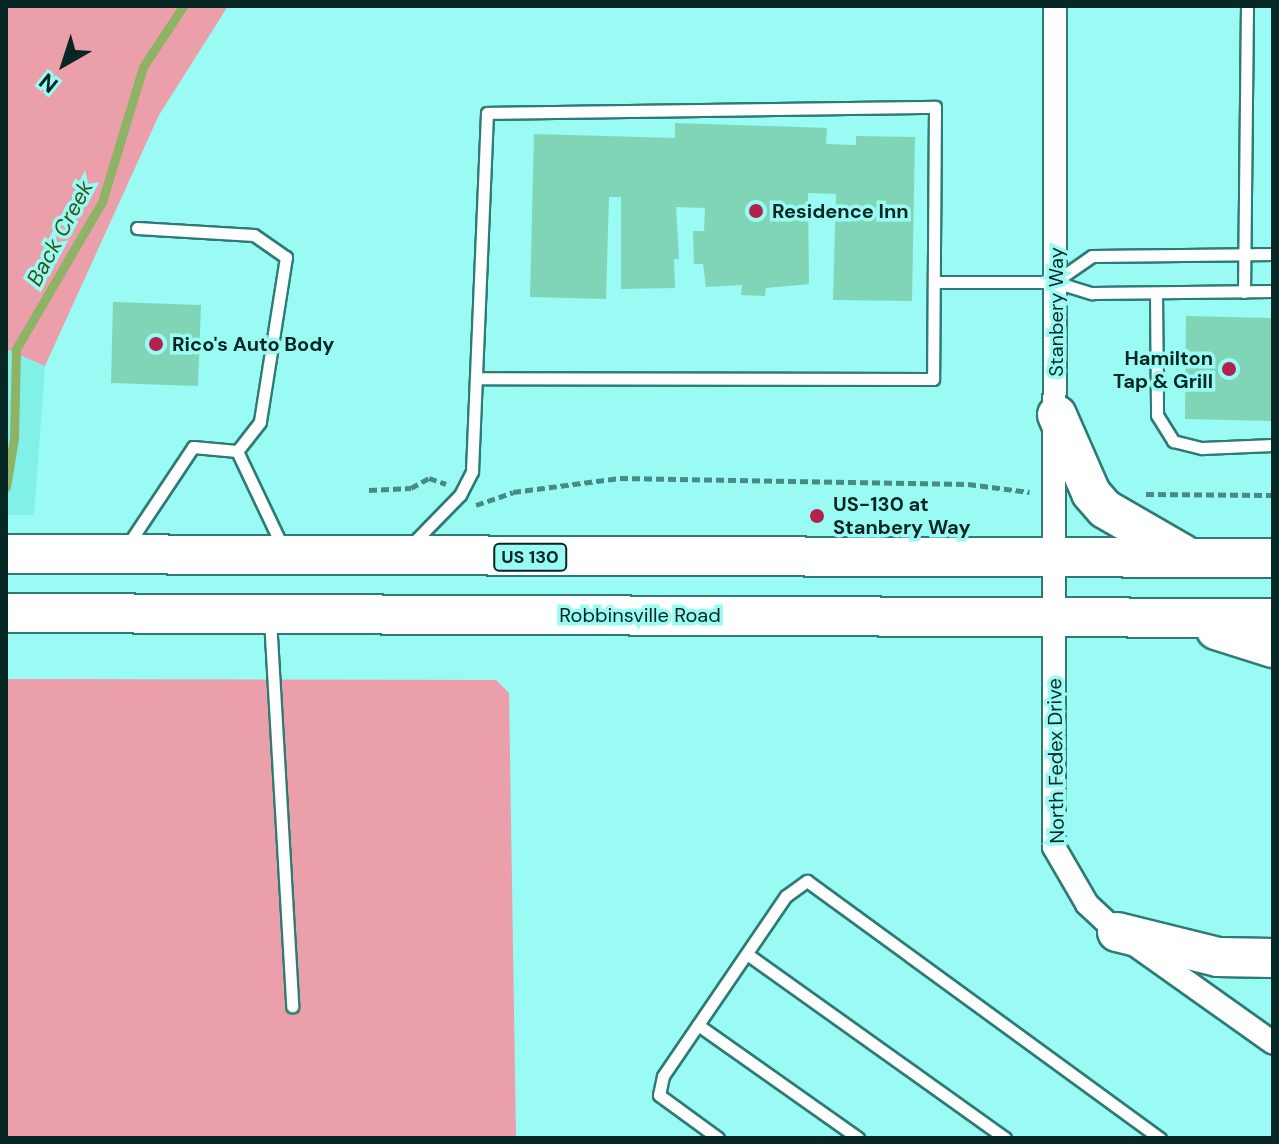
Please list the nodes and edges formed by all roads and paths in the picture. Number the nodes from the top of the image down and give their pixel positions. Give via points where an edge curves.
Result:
1 (1055, 6) edge
2 (1247, 6) edge
3 (137, 228) dead end
4 (1246, 254) junction
5 (1273, 254) edge
6 (936, 282) junction
7 (1055, 282) junction
8 (1273, 291) edge
9 (1244, 292) junction
10 (1156, 293) junction
11 (477, 378) junction
12 (1057, 415) junction
13 (1273, 445) edge
14 (237, 451) junction
15 (447, 485) dead end
16 (369, 490) dead end
17 (997, 491) dead end
18 (1138, 494) dead end
19 (1273, 495) edge
20 (473, 506) dead end
21 (6, 554) edge
22 (121, 554) junction
23 (286, 556) junction
24 (398, 556) junction
25 (1273, 558) edge
26 (1054, 559) junction
27 (1193, 559) junction
28 (6, 613) edge
29 (270, 613) junction
30 (1054, 618) junction
31 (1179, 618) junction
32 (1273, 618) edge
33 (1273, 648) edge
34 (1117, 932) junction
35 (747, 954) junction
36 (1273, 958) edge
37 (292, 1006) dead end
38 (698, 1025) junction
39 (1273, 1043) edge
40 (718, 1138) edge
41 (858, 1138) edge
42 (1005, 1138) edge
43 (1160, 1138) edge

1 - 7 street, Stanbery Way
2 - 4 lane
3 - 14 lane via 254,235 286,257 260,422
4 - 5 lane
4 - 7 lane via 1092,256
4 - 9 lane
6 - 7 lane
6 - 11 lane via 933,379
6 - 11 lane via 935,107 487,113
7 - 10 lane via 1092,293
7 - 12 street, Stanbery Way
8 - 9 lane
9 - 10 lane
10 - 13 lane via 1157,415 1173,441 1202,448
11 - 24 lane via 472,471 460,495
12 - 26 street, Stanbery Way
12 - 27 highway via 1091,493 1105,509 1130,528
14 - 22 lane via 193,447
14 - 23 lane
15 - 16 path via 429,478 411,488
17 - 20 path via 968,484 620,478 513,492
18 - 19 path
21 - 22 highway, US 130
22 - 23 highway, US 130
23 - 24 highway, US 130
24 - 26 highway, US 130
25 - 27 highway, US 130
26 - 27 highway, US 130
26 - 30 street, Stanbery Way
28 - 29 highway, Robbinsville Road
29 - 30 highway, Robbinsville Road
29 - 37 lane
30 - 31 highway, Robbinsville Road
30 - 34 street, North Fedex Drive via 1054,847 1087,904
31 - 32 highway, Robbinsville Road
31 - 33 highway
34 - 36 highway via 1218,957
34 - 39 street, North Fedex Drive
35 - 38 lane
35 - 42 lane
35 - 43 lane via 786,896 807,881
38 - 40 lane via 663,1076 659,1095
38 - 41 lane

